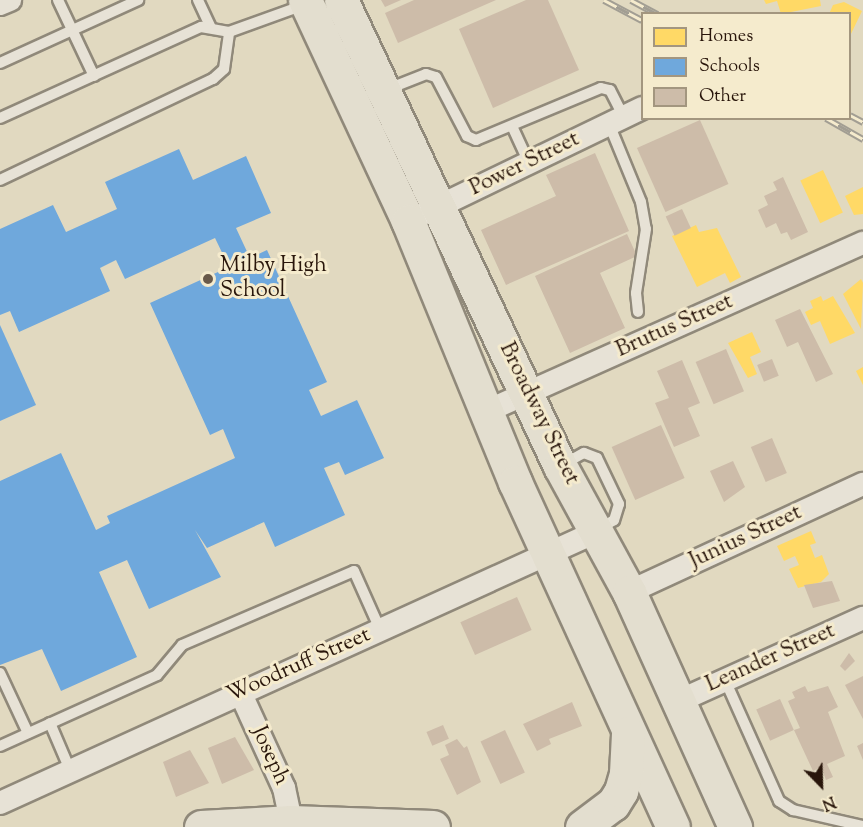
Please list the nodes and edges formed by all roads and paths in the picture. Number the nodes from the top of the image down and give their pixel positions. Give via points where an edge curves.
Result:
1 (10, 0) edge
2 (58, 0) edge
3 (138, 0) edge
4 (198, 0) edge
5 (340, 0) edge
6 (306, 2) edge
7 (0, 4) edge
8 (211, 28) junction
9 (72, 30) junction
10 (229, 32) junction
11 (0, 63) edge
12 (94, 76) junction
13 (385, 91) junction
14 (625, 116) edge
15 (0, 118) edge
16 (512, 126) junction
17 (529, 163) junction
18 (0, 180) edge
19 (440, 206) junction
20 (408, 221) junction
21 (863, 243) edge
22 (638, 312) dead end
23 (526, 393) junction
24 (487, 411) junction
25 (863, 483) edge
26 (598, 531) junction
27 (546, 553) junction
28 (628, 592) junction
29 (863, 618) edge
30 (380, 629) junction
31 (0, 673) edge
32 (725, 681) junction
33 (240, 692) junction
34 (679, 701) junction
35 (50, 723) junction
36 (628, 728) junction
37 (28, 733) junction
38 (0, 746) edge
39 (70, 770) junction
40 (0, 803) edge
41 (291, 822) junction
42 (862, 826) edge
43 (201, 827) edge
44 (433, 827) edge
45 (582, 827) edge
46 (673, 827) edge
47 (735, 827) edge

1 - 7 street
2 - 9 lane
3 - 9 lane
4 - 8 lane
5 - 13 main road, Broadway Street
6 - 10 lane
6 - 20 main road, Broadway Street
8 - 10 lane
8 - 12 lane via 201,27
9 - 11 lane
9 - 12 lane
10 - 18 lane via 224,69 213,79
12 - 15 lane
13 - 16 lane via 430,75 441,82 467,136 482,139
13 - 19 main road, Broadway Street
14 - 16 lane via 610,90 601,88
14 - 17 street, Power Street
14 - 22 lane via 646,229 636,293
16 - 17 lane
17 - 19 street, Power Street
19 - 20 street, Power Street
19 - 23 main road, Broadway Street
20 - 24 main road, Broadway Street
21 - 23 street, Brutus Street
23 - 24 street, Brutus Street
23 - 26 main road, Broadway Street via 560,466
24 - 27 main road, Broadway Street
25 - 28 street, Junius Street
26 - 27 street, Woodruff Street
26 - 28 main road, Broadway Street
27 - 30 street, Woodruff Street
27 - 36 main road, Broadway Street
28 - 34 main road, Broadway Street
29 - 32 street, Leander Street
30 - 33 street, Woodruff Street
30 - 35 lane via 354,571 182,645 157,675
31 - 37 lane
32 - 34 street, Leander Street
32 - 42 lane via 779,801 793,810
33 - 39 street, Woodruff Street
33 - 41 street, Joseph via 284,788
34 - 47 main road, Broadway Street
35 - 37 lane
35 - 39 lane
36 - 45 main road via 621,791 613,804
36 - 46 main road, Broadway Street
37 - 38 lane
39 - 40 street, Woodruff Street
41 - 43 main road
41 - 44 main road

